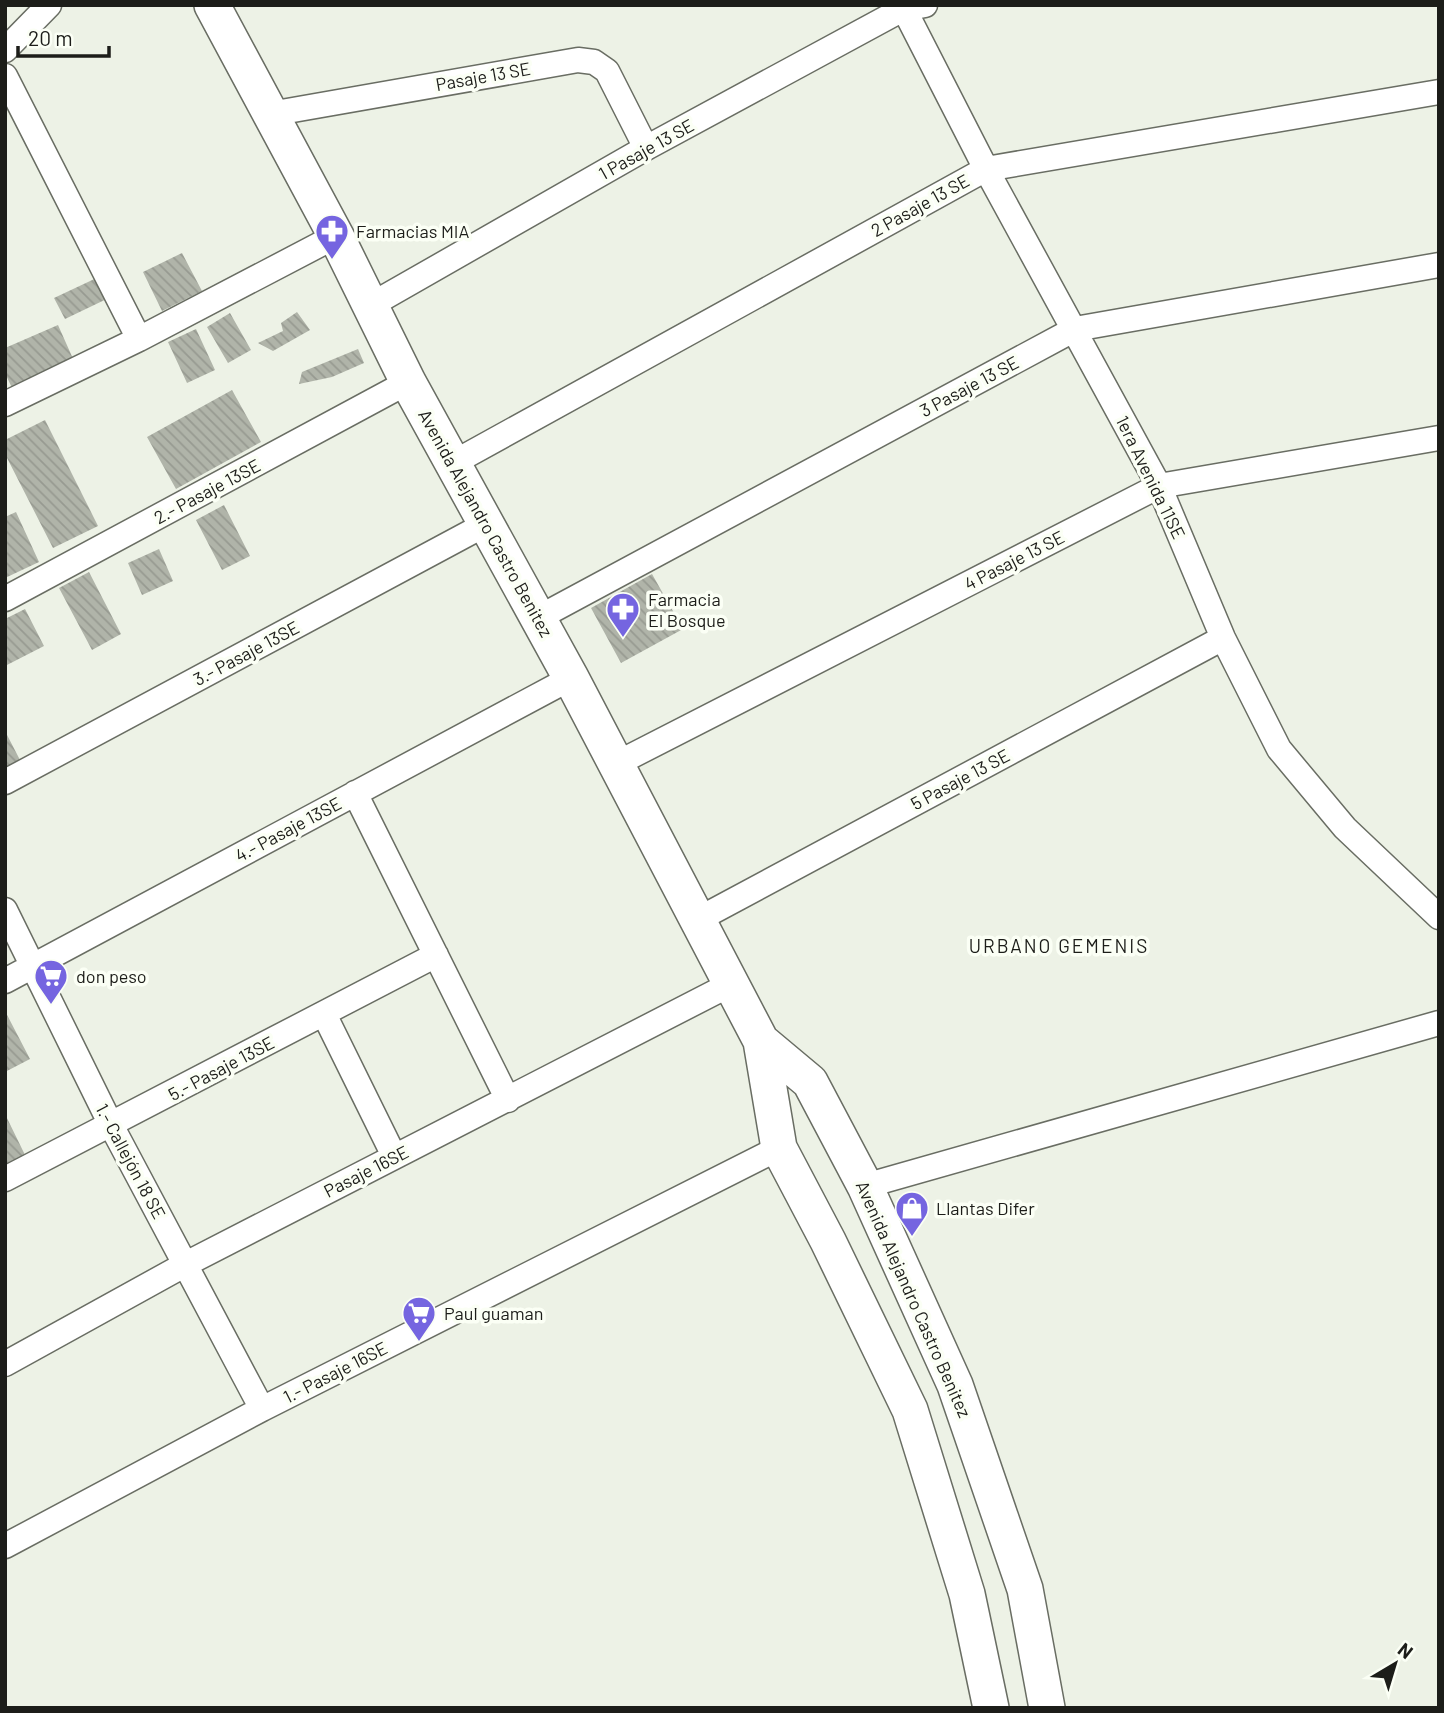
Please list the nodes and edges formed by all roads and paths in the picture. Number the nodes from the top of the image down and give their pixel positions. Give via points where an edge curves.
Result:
1 (49, 5) edge
2 (212, 5) edge
3 (910, 7) edge
4 (5, 50) edge
5 (5, 76) edge
6 (1439, 92) edge
7 (270, 114) junction
8 (646, 148) junction
9 (986, 169) junction
10 (336, 236) junction
11 (1439, 265) edge
12 (371, 305) junction
13 (1075, 329) junction
14 (139, 339) junction
15 (408, 383) junction
16 (5, 404) edge
17 (1439, 438) edge
18 (453, 463) junction
19 (1159, 486) junction
20 (486, 524) junction
21 (5, 598) edge
22 (538, 618) junction
23 (1223, 638) junction
24 (571, 678) junction
25 (616, 764) junction
26 (5, 782) edge
27 (355, 793) junction
28 (5, 910) edge
29 (1439, 917) edge
30 (697, 920) junction
31 (436, 955) junction
32 (33, 967) junction
33 (5, 981) edge
34 (731, 984) junction
35 (324, 1013) junction
36 (1439, 1023) edge
37 (761, 1041) junction
38 (508, 1100) junction
39 (111, 1125) junction
40 (779, 1148) junction
41 (394, 1156) junction
42 (5, 1179) edge
43 (865, 1186) junction
44 (186, 1264) junction
45 (5, 1364) edge
46 (262, 1409) junction
47 (5, 1546) edge
48 (991, 1708) edge
49 (1047, 1708) edge

1 - 4 street
2 - 7 main road, Avenida Alejandro Castro Benitez
3 - 8 street, 1 Pasaje 13 SE
3 - 9 street, 1era Avenida 11SE
5 - 14 street
6 - 9 street, 2 Pasaje 13 SE
7 - 8 street, Pasaje 13 SE via 578,60 594,62 607,71
7 - 10 main road, Avenida Alejandro Castro Benitez
8 - 12 street, 1 Pasaje 13 SE
9 - 13 street, 1era Avenida 11SE
9 - 18 street, 2 Pasaje 13 SE
10 - 12 main road, Avenida Alejandro Castro Benitez
10 - 14 street
11 - 13 street, 3 Pasaje 13 SE
12 - 15 main road, Avenida Alejandro Castro Benitez
13 - 19 street, 1era Avenida 11SE
13 - 22 street, 3 Pasaje 13 SE
14 - 16 street
15 - 18 main road, Avenida Alejandro Castro Benitez
15 - 21 street, 2.- Pasaje 13SE
17 - 19 street, 4 Pasaje 13 SE
18 - 20 main road, Avenida Alejandro Castro Benitez
19 - 23 street, 1era Avenida 11SE
19 - 25 street, 4 Pasaje 13 SE
20 - 22 main road, Avenida Alejandro Castro Benitez
20 - 26 street, 3.- Pasaje 13SE
22 - 24 main road, Avenida Alejandro Castro Benitez
23 - 29 street, 1era Avenida 11SE via 1279,749 1345,828
23 - 30 street, 5 Pasaje 13 SE
24 - 25 main road, Avenida Alejandro Castro Benitez
24 - 27 street, 4.- Pasaje 13SE
25 - 30 main road, Avenida Alejandro Castro Benitez
27 - 31 street
27 - 32 street, 4.- Pasaje 13SE
28 - 32 street, 1.- Callejón 18 SE
30 - 34 main road, Avenida Alejandro Castro Benitez
31 - 35 street, 5.- Pasaje 13SE
31 - 38 street
32 - 33 street, 4.- Pasaje 13SE
32 - 39 street, 1.- Callejón 18 SE
34 - 37 main road, Avenida Alejandro Castro Benitez
34 - 38 street, Pasaje 16SE
35 - 39 street, 5.- Pasaje 13SE
35 - 41 street
36 - 43 street
37 - 40 main road, Avenida Alejandro Castro Benitez
37 - 43 main road, Avenida Alejandro Castro Benitez via 810,1082
38 - 41 street, Pasaje 16SE
39 - 42 street, 5.- Pasaje 13SE
39 - 44 street, 1.- Callejón 18 SE
40 - 46 street, 1.- Pasaje 16SE
40 - 48 main road, Avenida Alejandro Castro Benitez via 910,1410 967,1594
41 - 44 street, Pasaje 16SE
43 - 49 main road, Avenida Alejandro Castro Benitez via 955,1385 1025,1589
44 - 45 street, Pasaje 16SE
44 - 46 street, 1.- Callejón 18 SE
46 - 47 street, 1.- Pasaje 16SE

